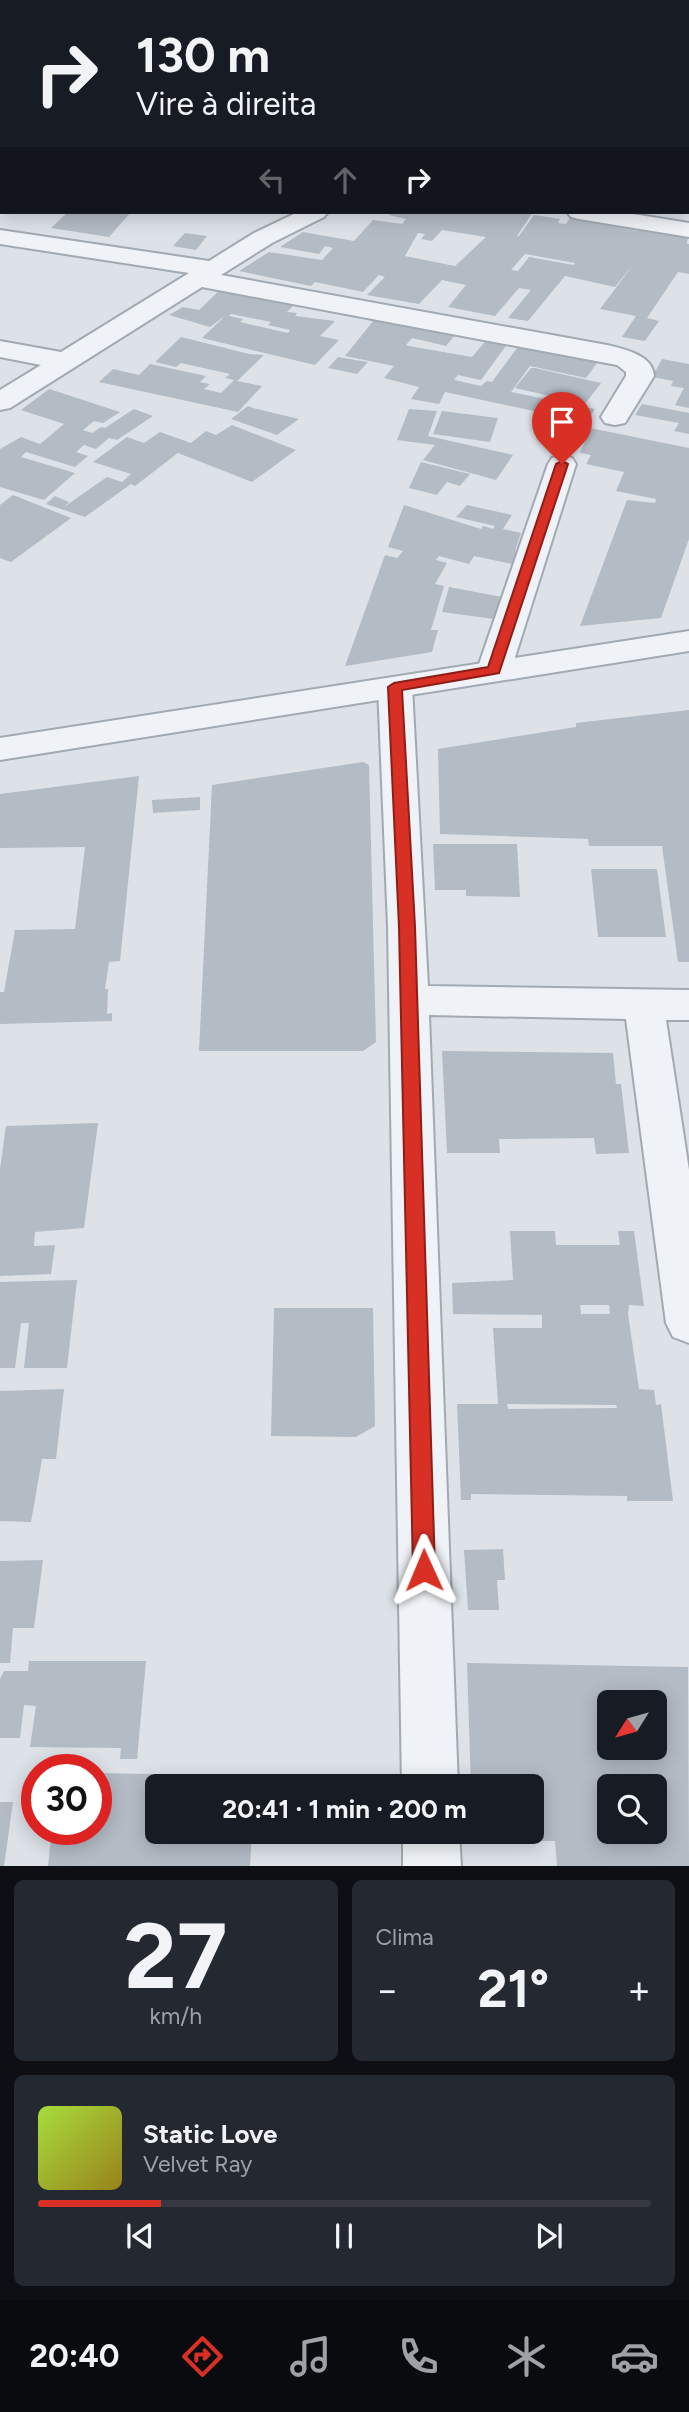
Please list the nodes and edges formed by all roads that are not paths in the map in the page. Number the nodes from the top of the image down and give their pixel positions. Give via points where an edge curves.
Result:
1 (312, 214) edge
2 (591, 214) edge
3 (682, 229) edge
4 (0, 237) edge
5 (206, 274) junction
6 (0, 349) edge
7 (66, 361) junction
8 (0, 402) edge
9 (615, 417) dead end
10 (562, 464) dead end
11 (689, 641) edge
12 (494, 670) junction
13 (394, 687) junction
14 (0, 749) edge
15 (409, 1000) junction
16 (644, 1005) junction
17 (689, 1005) edge
18 (689, 1322) edge
19 (430, 1774) edge
20 (431, 1844) edge
21 (432, 1866) edge

1 - 5 street
2 - 3 street
4 - 5 street
5 - 7 street
5 - 9 street via 626,359 640,369 640,376
6 - 7 street
7 - 8 street
10 - 12 street
11 - 12 street
12 - 13 street
13 - 14 street
13 - 15 street
15 - 16 street
15 - 19 street
16 - 17 street
16 - 18 street
20 - 21 street

